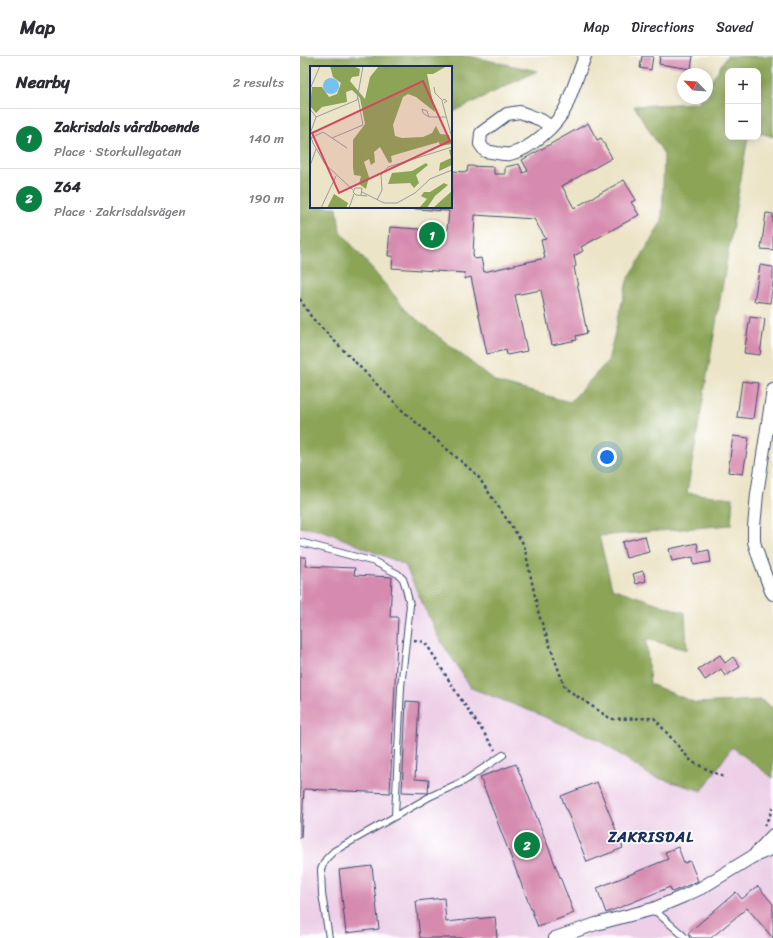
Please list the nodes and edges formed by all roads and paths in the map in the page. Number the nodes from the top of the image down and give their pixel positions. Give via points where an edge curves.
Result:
1 (585, 56) edge
2 (551, 127) junction
3 (300, 299) edge
4 (773, 390) edge
5 (300, 542) edge
6 (773, 594) edge
7 (407, 639) junction
8 (501, 756) joint
9 (726, 778) dead end
10 (395, 816) junction
11 (773, 836) edge
12 (773, 848) edge
13 (752, 857) junction
14 (653, 908) junction
15 (328, 938) edge
16 (555, 938) edge
17 (686, 938) edge

1 - 2 street via 566,107
2 - 2 street via 526,148 509,154 486,151 480,144 481,133 507,114 520,112
3 - 9 path via 312,318 404,412 477,475 524,545 539,615 565,688 611,719 654,718 692,762
4 - 6 street via 757,494 754,542
5 - 7 lane via 376,562 398,574 403,579 410,605
7 - 8 path via 424,642 427,645
7 - 10 lane via 401,687
8 - 10 lane via 464,781
10 - 15 lane via 334,851 326,859 321,869 321,881
11 - 13 street
12 - 13 street
13 - 14 street via 701,888
14 - 16 street
14 - 17 lane

